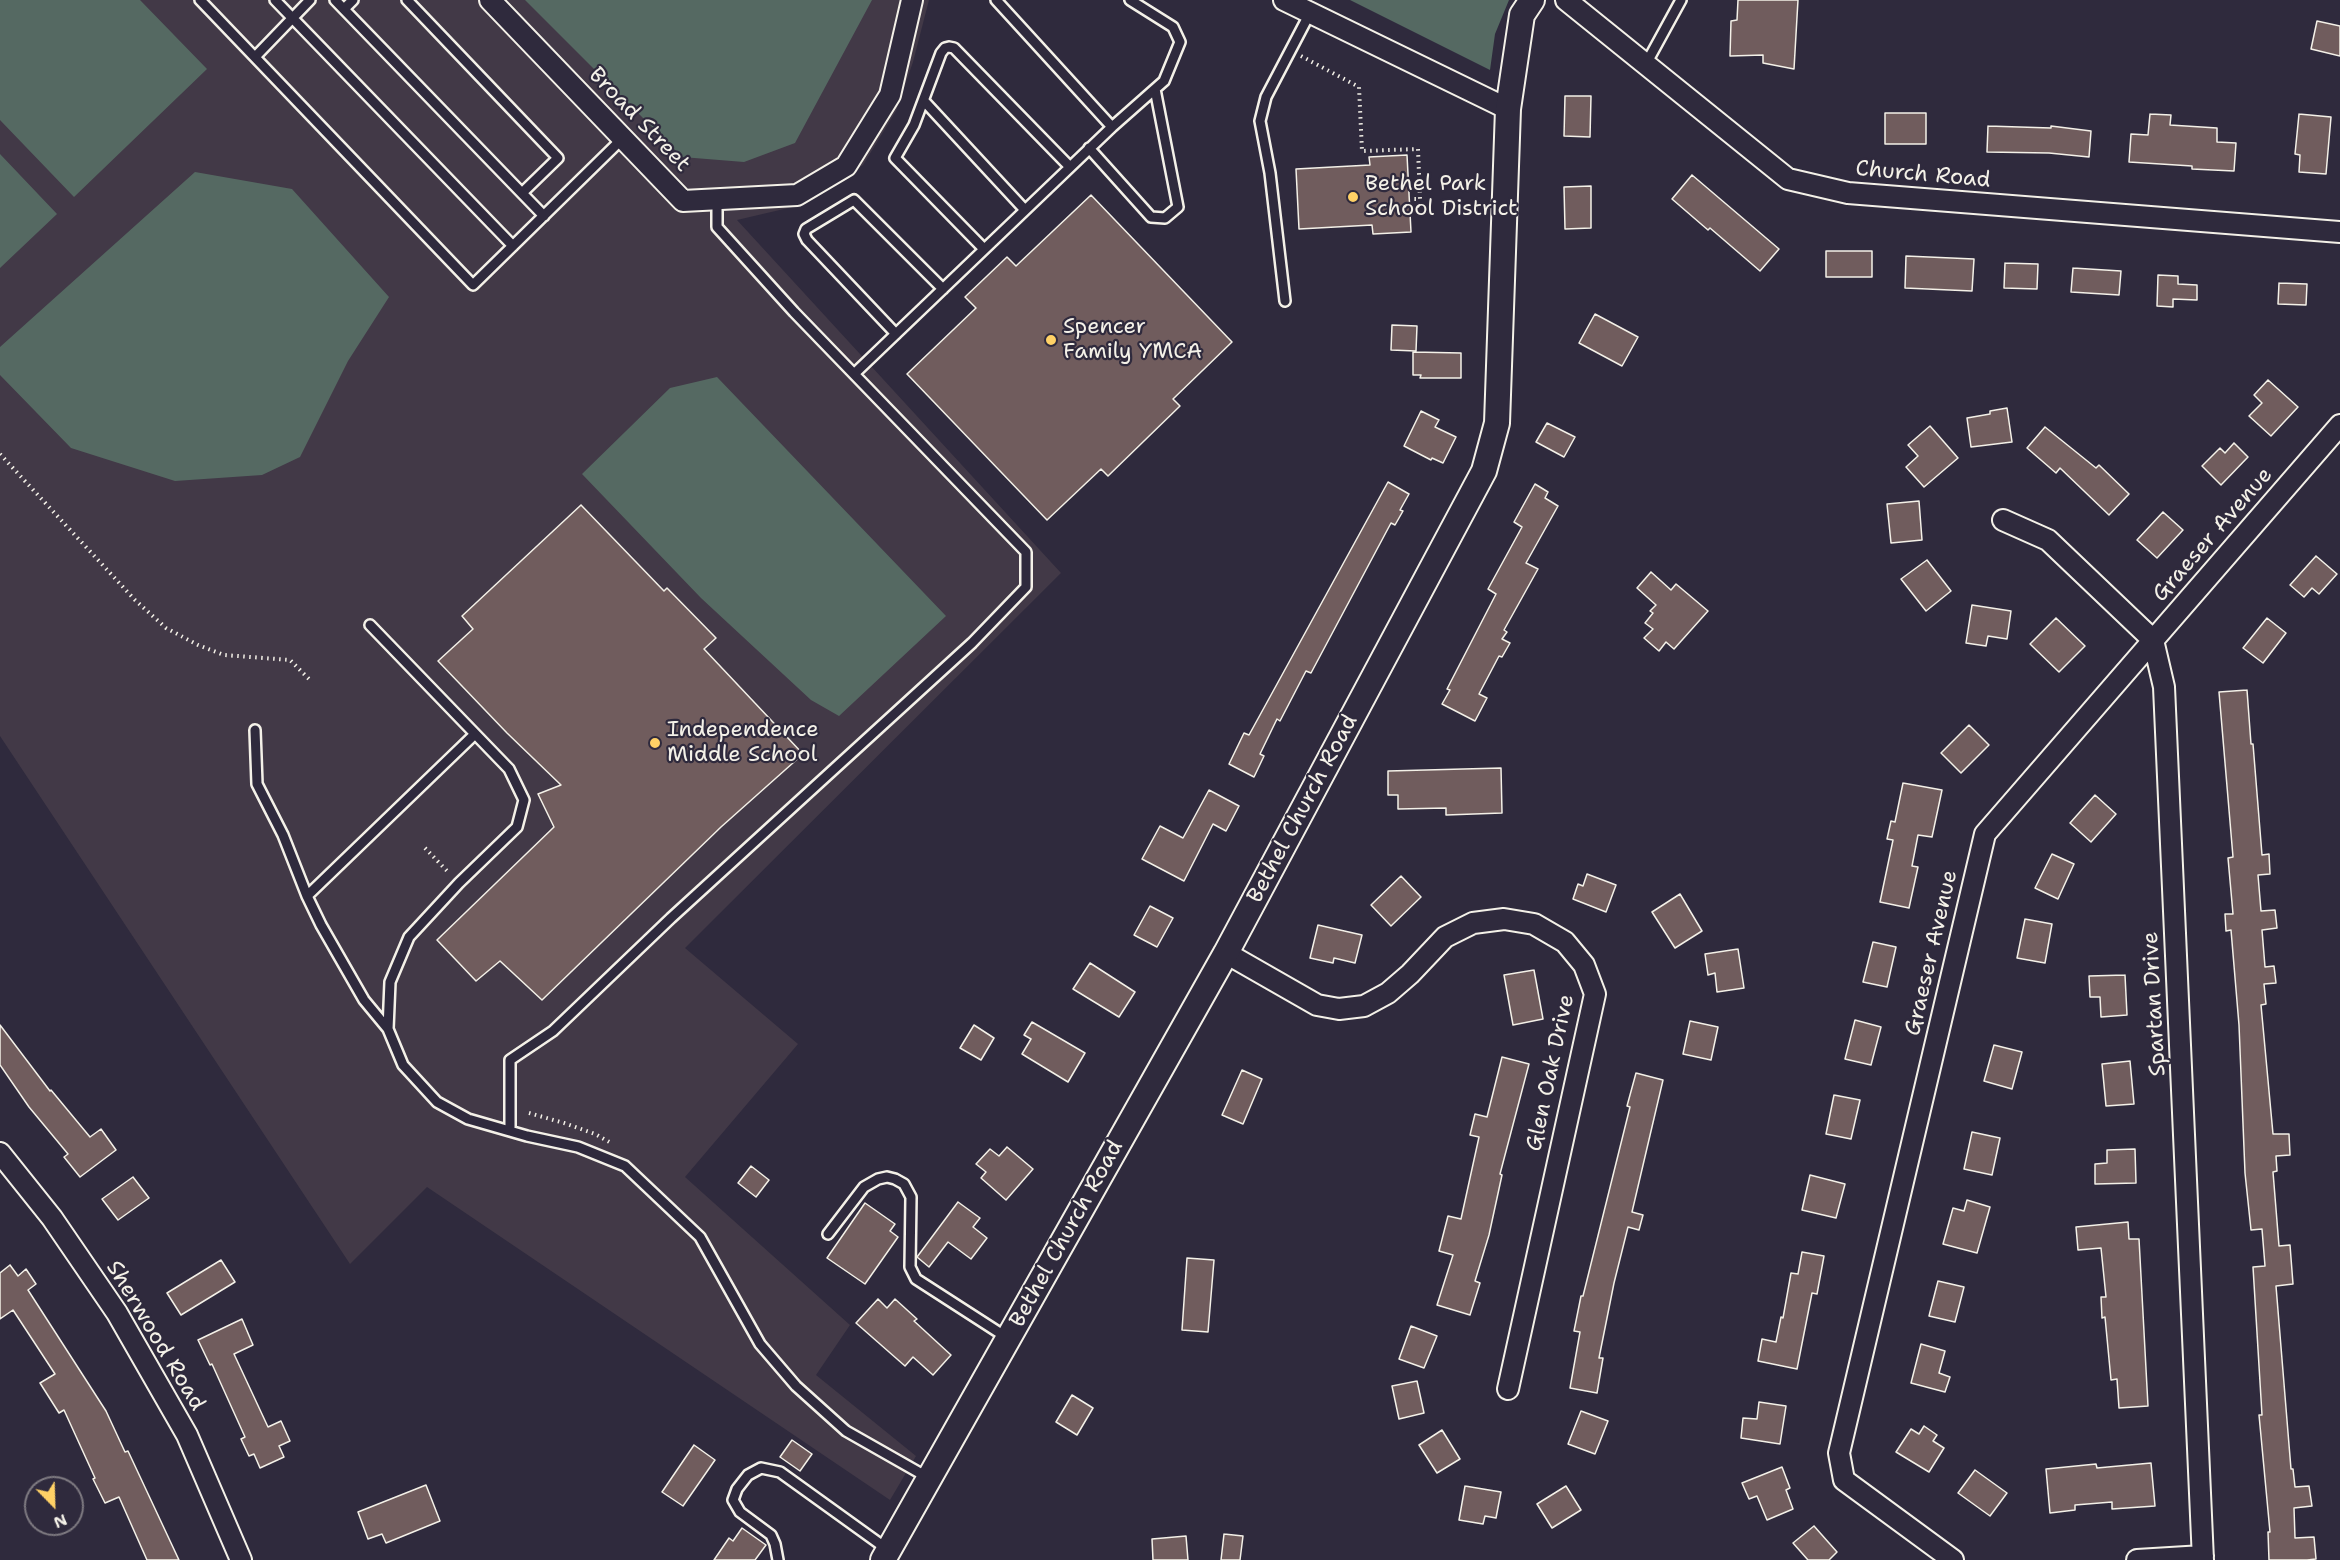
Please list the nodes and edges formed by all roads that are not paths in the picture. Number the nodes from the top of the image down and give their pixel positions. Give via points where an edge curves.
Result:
1 (200, 0) edge
2 (275, 0) edge
3 (310, 0) edge
4 (335, 0) edge
5 (353, 0) edge
6 (407, 0) edge
7 (490, 0) edge
8 (912, 0) edge
9 (996, 0) edge
10 (1130, 0) edge
11 (1284, 0) edge
12 (1532, 0) edge
13 (1566, 0) edge
14 (1681, 0) edge
15 (344, 9) junction
16 (1310, 13) junction
17 (293, 18) junction
18 (255, 57) junction
19 (1646, 64) junction
20 (1155, 89) junction
21 (924, 101) junction
22 (1508, 109) junction
23 (1112, 127) junction
24 (623, 138) junction
25 (1089, 148) junction
26 (1070, 167) junction
27 (522, 193) junction
28 (717, 199) junction
29 (1025, 210) junction
30 (544, 216) junction
31 (2340, 232) edge
32 (513, 246) junction
33 (984, 249) junction
34 (943, 289) junction
35 (1285, 301) dead end
36 (896, 334) junction
37 (854, 375) junction
38 (2340, 425) edge
39 (2003, 520) dead end
40 (370, 625) dead end
41 (2153, 640) junction
42 (255, 730) dead end
43 (475, 734) junction
44 (307, 896) junction
45 (1226, 952) junction
46 (388, 1029) junction
47 (510, 1131) junction
48 (0, 1154) edge
49 (828, 1234) dead end
50 (1008, 1339) junction
51 (1508, 1389) dead end
52 (929, 1478) junction
53 (886, 1555) edge
54 (2203, 1558) edge
55 (241, 1560) edge
56 (778, 1560) edge
57 (1953, 1560) edge
58 (2137, 1560) edge

1 - 18 lane
2 - 17 lane
3 - 17 lane
4 - 15 lane
5 - 15 lane
6 - 27 lane via 558,158
7 - 24 street, Broad Street
8 - 28 street, Broad Street via 890,95 846,166 797,195
9 - 23 lane
10 - 20 lane via 1173,27 1180,42 1164,81
11 - 16 street
12 - 22 street, Bethel Church Road via 1522,15
13 - 19 street, Church Road
14 - 19 lane
15 - 27 lane
16 - 22 street
16 - 35 lane via 1266,97 1260,121
17 - 18 lane
17 - 32 lane
18 - 32 lane via 473,285
19 - 31 street, Church Road via 1788,179 1848,193
20 - 23 lane
20 - 25 lane via 1178,207 1165,218 1151,217
21 - 26 lane via 941,53 952,47
21 - 29 lane
21 - 33 lane via 895,158
22 - 45 street, Bethel Church Road via 1497,423 1484,471
23 - 25 lane
24 - 28 street, Broad Street via 683,201
24 - 30 lane
25 - 26 lane
26 - 29 lane
27 - 30 lane
28 - 37 lane via 717,227
29 - 33 lane
30 - 32 lane
33 - 34 lane
34 - 36 lane
34 - 36 lane via 855,200 806,229 807,240
36 - 37 lane
37 - 47 lane via 1026,552 1026,587 972,643 553,1031 510,1060
38 - 41 street, Graeser Avenue
39 - 41 street via 2048,540
40 - 43 lane
41 - 54 street, Spartan Drive via 2164,687
41 - 57 street, Graeser Avenue via 1985,834 1839,1454 1844,1480
42 - 44 lane via 257,784
43 - 44 lane
43 - 46 lane via 509,769 524,800 517,827 409,937 390,982
44 - 46 lane via 342,964
45 - 50 street, Bethel Church Road
45 - 51 street, Glen Oak Drive via 1317,1005 1339,1009 1364,1006 1388,993 1445,937 1473,923 1504,919 1534,924 1565,942 1584,965 1595,994
46 - 47 lane via 403,1065 437,1102 468,1119
47 - 52 lane via 578,1147 625,1166 700,1237 760,1344 796,1386 846,1431
48 - 55 street, Sherwood Road via 52,1218 117,1313 187,1435
49 - 50 lane via 864,1187 887,1177 904,1184 911,1197 910,1267 916,1279
50 - 52 street, Bethel Church Road
52 - 53 street, Bethel Church Road
53 - 56 lane via 780,1472 761,1468 748,1475 734,1500 740,1512 771,1535
54 - 58 street

